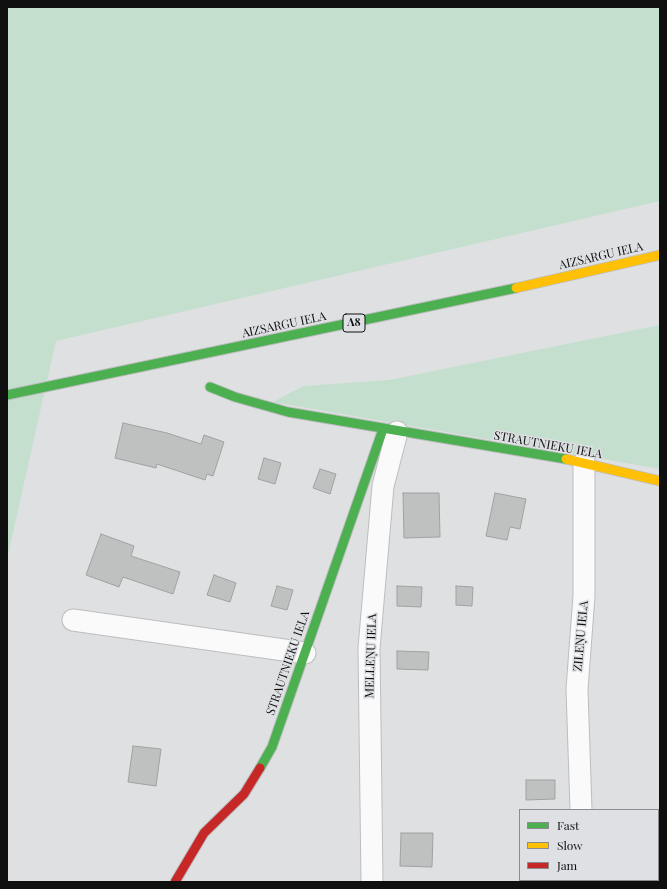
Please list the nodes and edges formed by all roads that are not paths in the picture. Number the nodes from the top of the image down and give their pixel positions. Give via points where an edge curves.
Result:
1 (660, 255) edge
2 (210, 387) dead end
3 (7, 395) edge
4 (390, 431) junction
5 (584, 462) junction
6 (660, 481) edge
7 (73, 620) dead end
8 (304, 653) junction
9 (581, 809) edge
10 (175, 882) edge
11 (372, 882) edge

1 - 3 main road, AIZSARGU IELA / A8 via 436,306
2 - 4 main road, STRAUTNIEKU IELA via 288,412
4 - 5 main road, STRAUTNIEKU IELA
4 - 8 main road, STRAUTNIEKU IELA
4 - 11 street, MELLEŅU IELA via 370,648
5 - 6 main road, STRAUTNIEKU IELA
5 - 9 street, ZILEŅU IELA via 584,596 576,689
7 - 8 street
8 - 10 main road, STRAUTNIEKU IELA via 272,747 244,794 204,833

